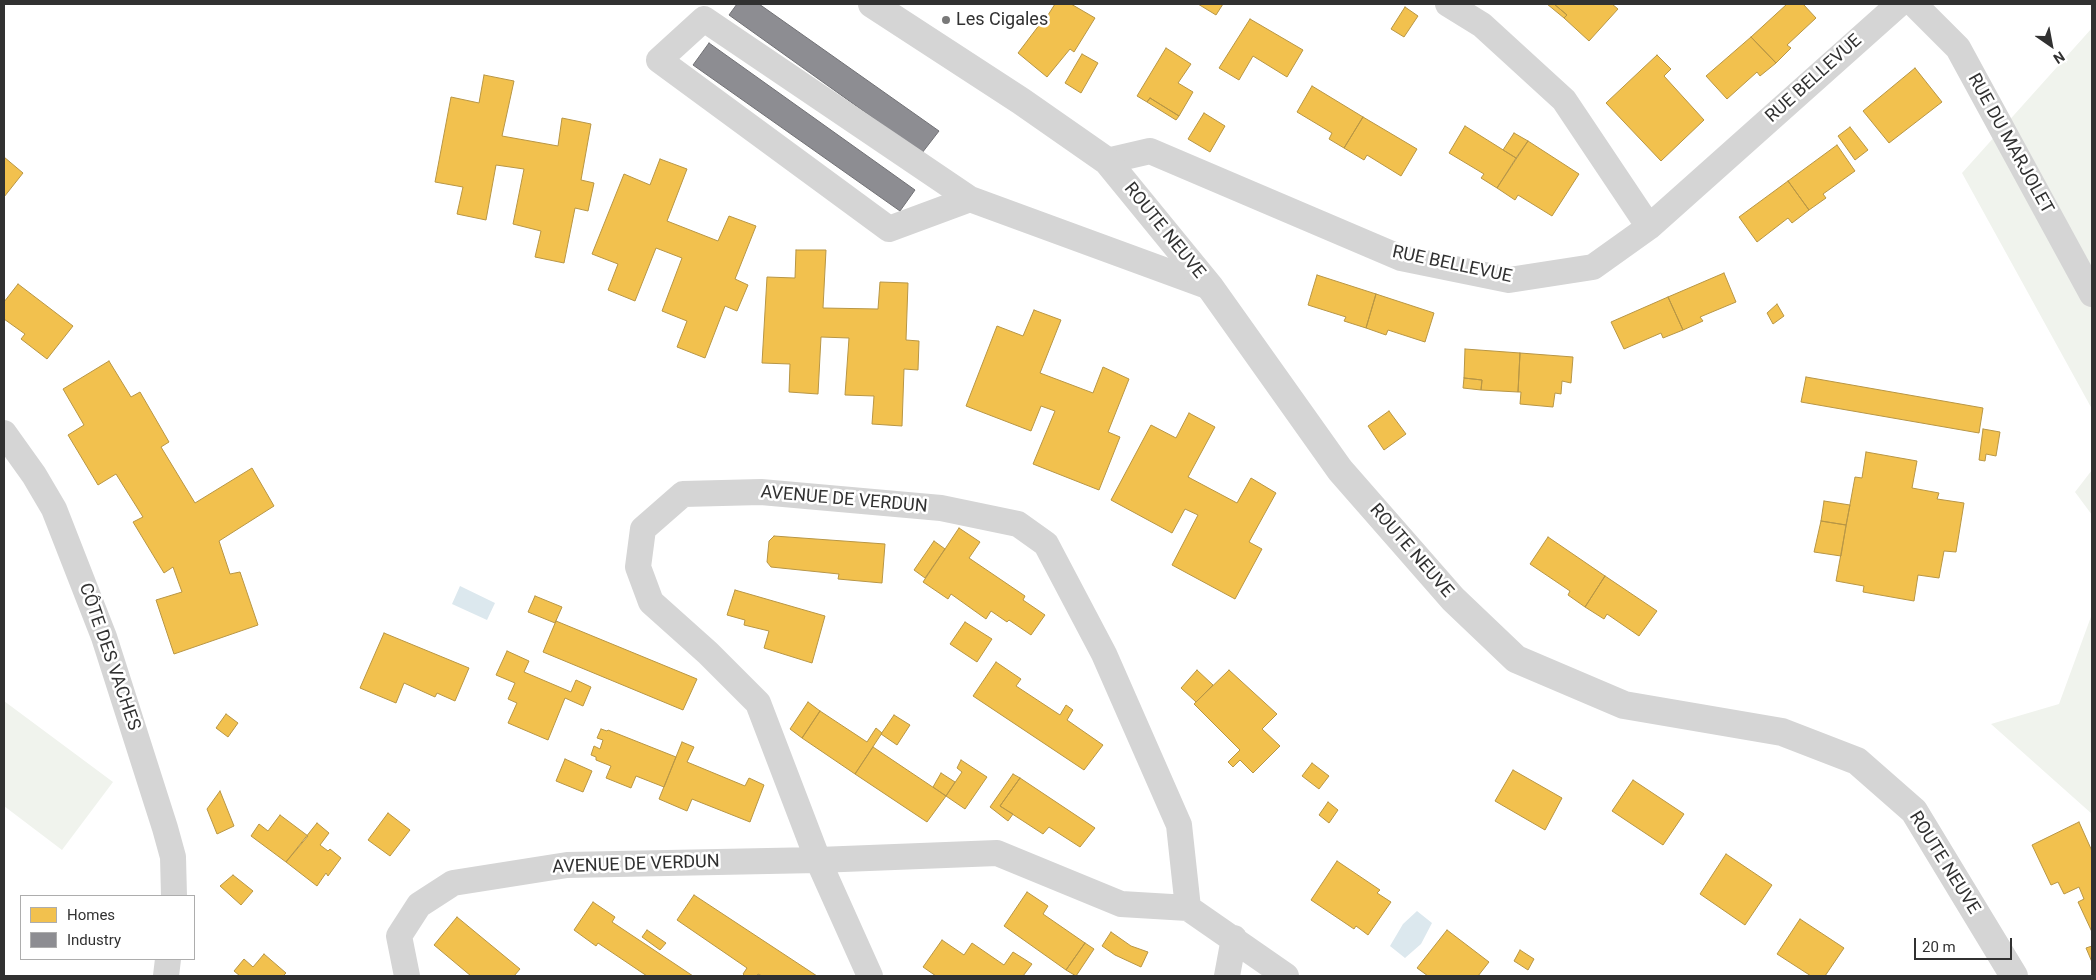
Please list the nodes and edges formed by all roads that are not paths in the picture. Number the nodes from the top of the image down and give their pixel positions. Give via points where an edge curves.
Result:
1 (872, 4) edge
2 (1448, 4) edge
3 (1899, 4) edge
4 (1914, 4) edge
5 (1107, 161) junction
6 (970, 199) junction
7 (1649, 227) junction
8 (1210, 287) junction
9 (2092, 294) edge
10 (4, 433) edge
11 (818, 860) junction
12 (174, 895) edge
13 (1188, 908) junction
14 (1234, 938) junction
15 (168, 960) edge
16 (166, 976) edge
17 (407, 976) edge
18 (870, 976) edge
19 (1227, 976) edge
20 (1286, 976) edge
21 (2014, 976) edge

1 - 5 street, ROUTE NEUVE
2 - 7 street via 1482,25 1564,100
3 - 7 street, RUE BELLEVUE
4 - 9 street, RUE DU MARJOLET via 1958,48
5 - 7 street, RUE BELLEVUE via 1150,151 1401,258 1508,280 1593,267
5 - 8 street, ROUTE NEUVE
6 - 6 street via 704,19 660,60 889,229
6 - 8 street
8 - 21 street, ROUTE NEUVE via 1340,470 1452,599 1516,659 1624,706 1782,732 1857,761 1914,811
10 - 12 street, CÔTE DES VACHES via 54,509 104,637 173,857
11 - 13 street, AVENUE DE VERDUN via 997,853 1121,904
11 - 13 street, AVENUE DE VERDUN via 758,703 651,602 638,567 643,530 683,494 761,492 941,508 1018,524 1046,544 1104,654 1179,825
11 - 17 street, AVENUE DE VERDUN via 568,865 453,884 419,905 399,936
11 - 18 street, AVENUE DE VERDUN
13 - 14 street, AVENUE DE VERDUN
14 - 19 street
14 - 20 street, AVENUE DE VERDUN
15 - 16 street

